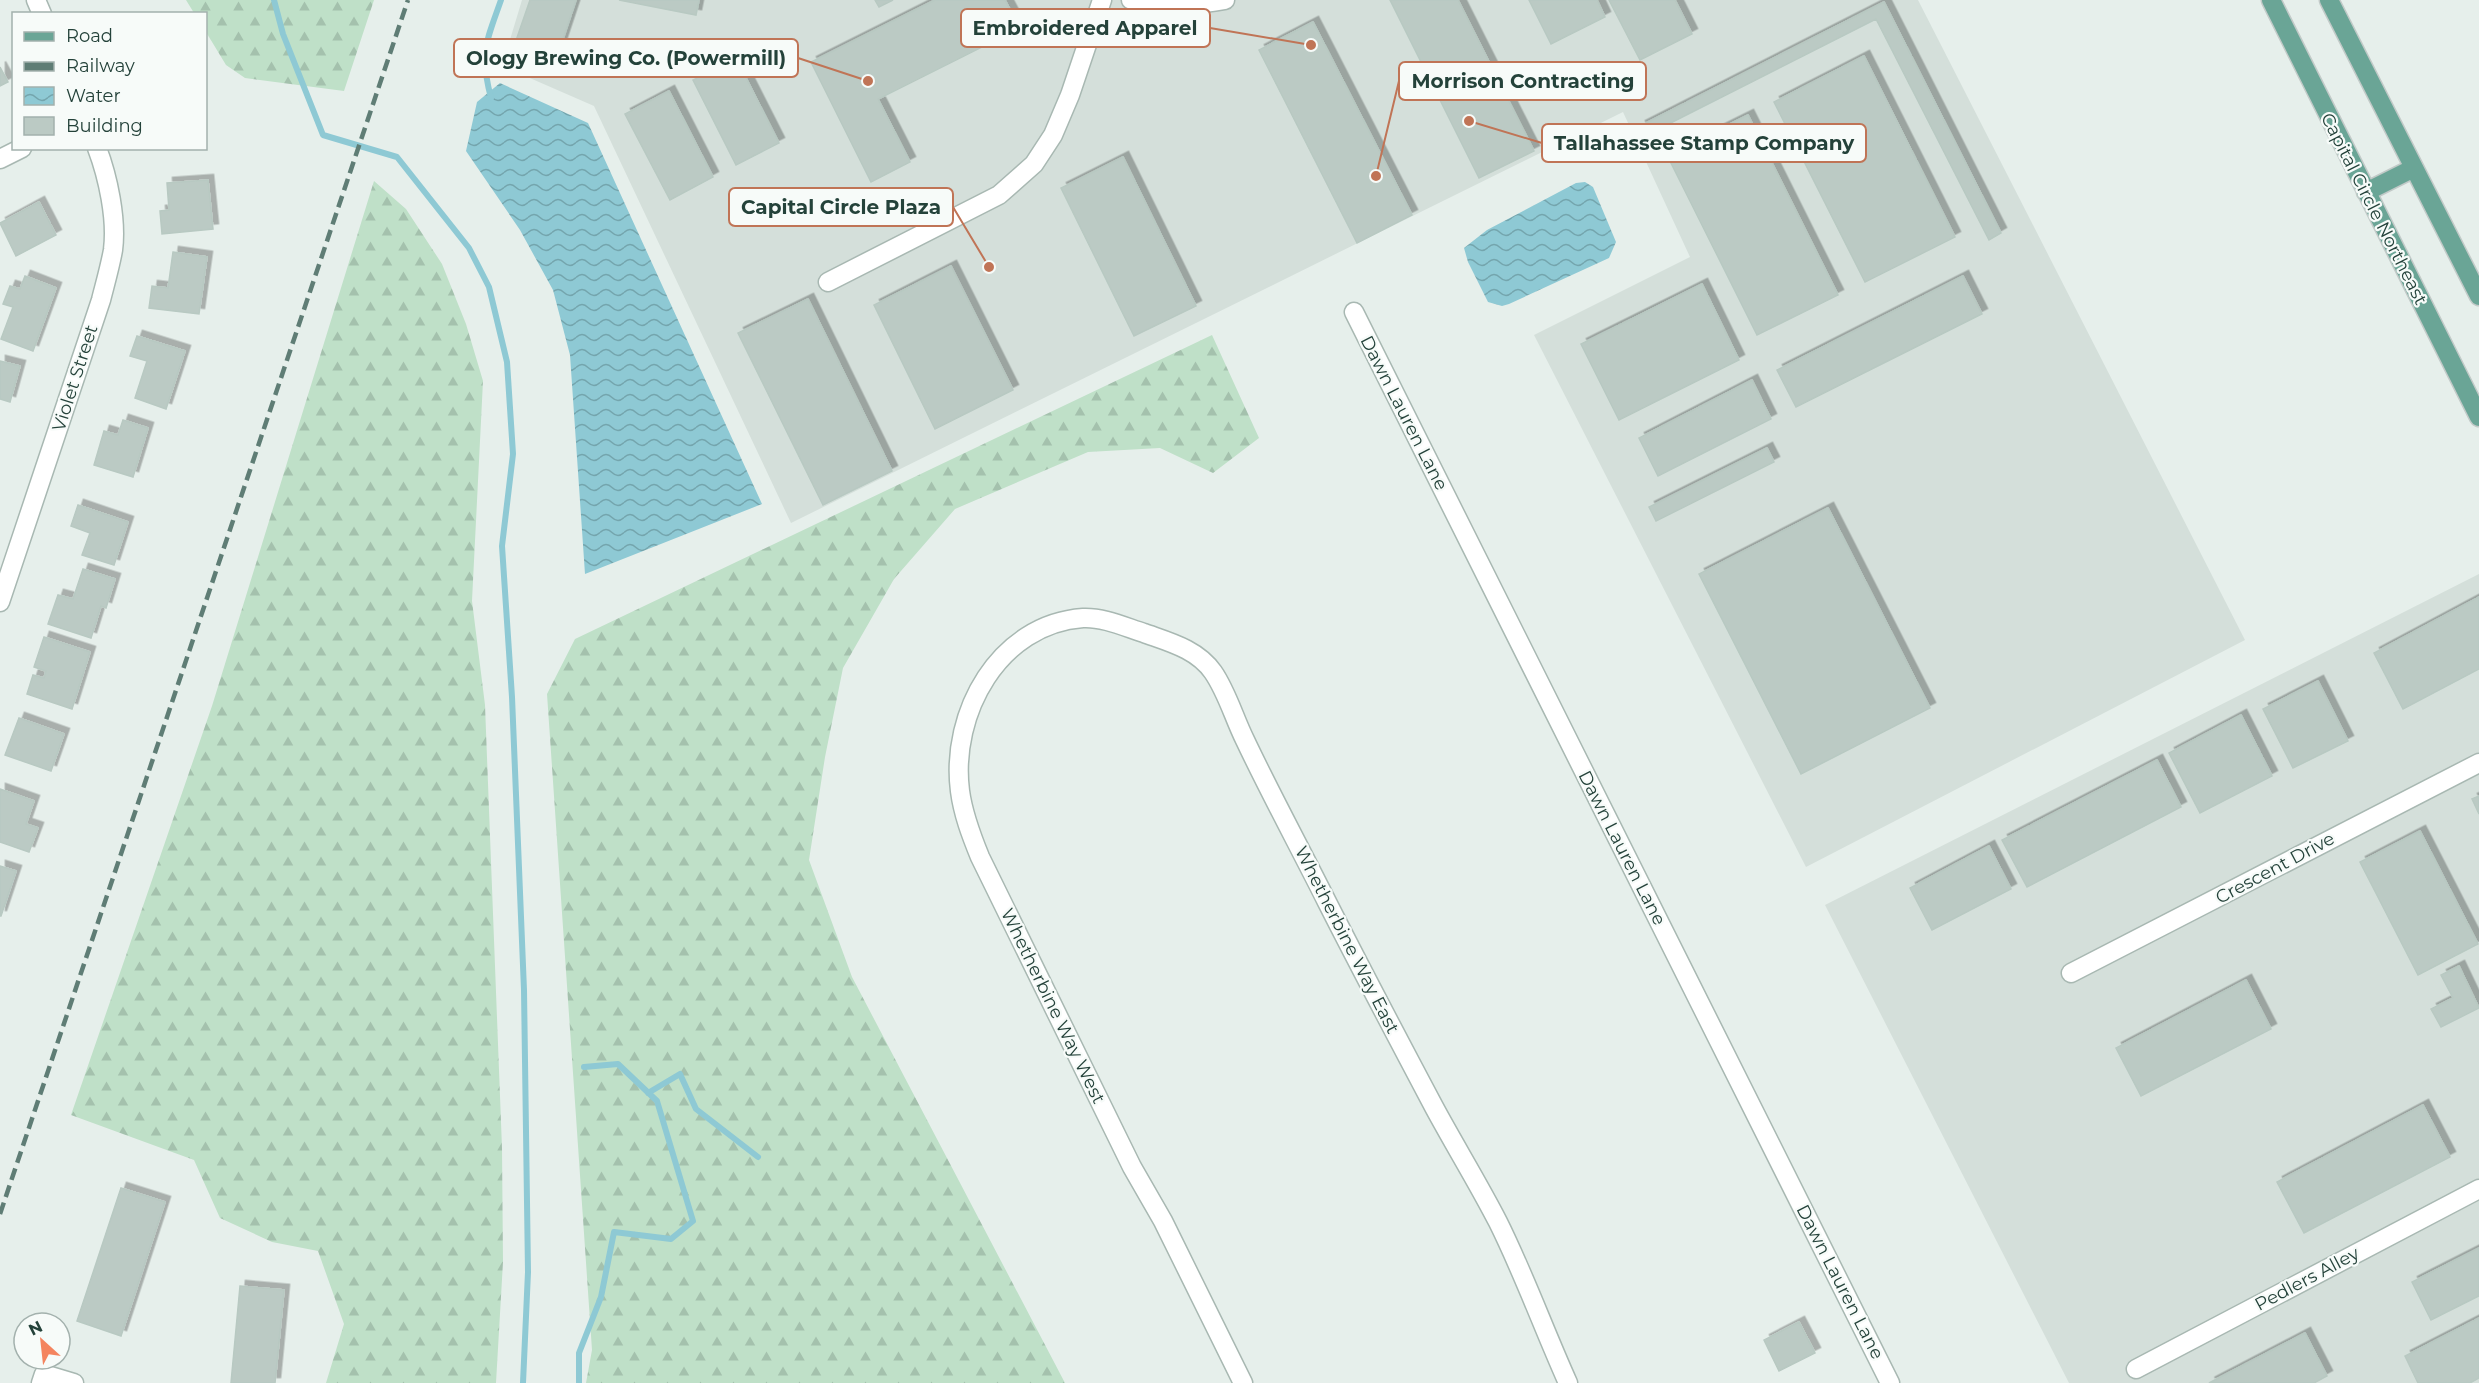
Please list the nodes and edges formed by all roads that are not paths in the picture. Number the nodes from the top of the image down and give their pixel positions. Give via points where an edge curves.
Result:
1 (1102, 0) edge
2 (1131, 0) edge
3 (1225, 0) edge
4 (2271, 0) edge
5 (2329, 0) edge
6 (18, 150) edge
7 (99, 150) edge
8 (0, 159) edge
9 (2414, 168) junction
10 (2366, 192) junction
11 (828, 282) dead end
12 (2479, 296) edge
13 (1354, 312) dead end
14 (2479, 417) edge
15 (0, 602) edge
16 (1034, 631) joint
17 (2479, 763) edge
18 (2071, 973) dead end
19 (2479, 1190) edge
20 (2136, 1369) dead end
21 (41, 1383) edge
22 (74, 1383) edge
23 (1243, 1383) edge
24 (1568, 1383) edge
25 (1890, 1383) edge

1 - 11 street via 1070,95 1053,135 1034,164 999,195
2 - 3 street via 1201,5
4 - 10 main road, Capital Circle Northeast
5 - 9 main road
6 - 8 street
7 - 15 street, Violet Street via 111,204 113,249 101,300
9 - 10 main road
9 - 12 main road
10 - 14 main road, Capital Circle Northeast
13 - 25 street, Dawn Lauren Lane
16 - 23 street, Whetherbine Way West via 1003,654 967,717 958,767 968,828 1132,1167
16 - 24 street, Whetherbine Way East via 1086,618 1113,623 1198,655 1214,673 1359,964 1499,1225
17 - 18 street, Crescent Drive
19 - 20 street, Pedlers Alley
21 - 22 street via 44,1374

